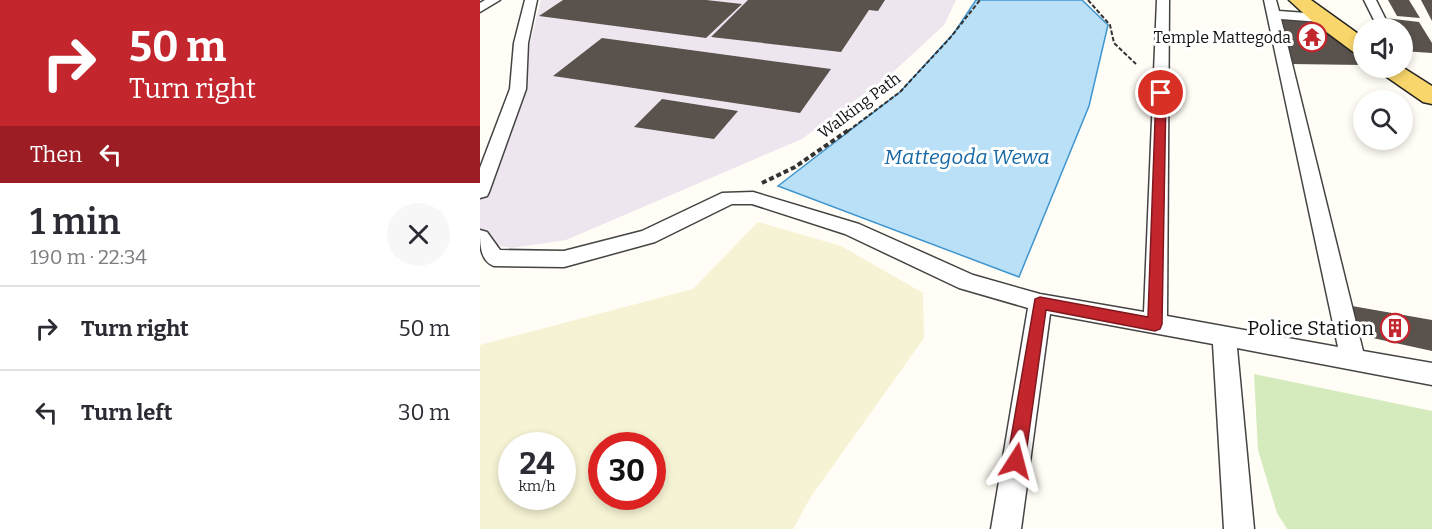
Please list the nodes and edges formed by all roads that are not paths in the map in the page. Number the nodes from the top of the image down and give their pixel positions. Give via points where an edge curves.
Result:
1 (494, 0) edge
2 (531, 0) edge
3 (1163, 0) edge
4 (1299, 0) edge
5 (1370, 0) edge
6 (480, 8) edge
7 (1271, 8) edge
8 (1320, 18) junction
9 (1379, 18) edge
10 (1353, 41) edge
11 (1407, 78) edge
12 (1432, 97) edge
13 (480, 192) edge
14 (480, 237) edge
15 (1040, 303) junction
16 (1155, 324) junction
17 (1224, 336) junction
18 (1353, 359) junction
19 (1432, 375) edge
20 (1006, 529) edge
21 (1239, 529) edge

1 - 6 street
2 - 13 street via 521,43 518,89
3 - 16 street
4 - 8 main road
5 - 9 street
7 - 8 street
7 - 18 street
8 - 10 main road
11 - 12 main road
14 - 15 street via 494,258 564,259 648,237 729,198 753,198 852,229 967,282
15 - 16 street
15 - 20 street
16 - 17 street
17 - 18 street
17 - 21 street
18 - 19 street

